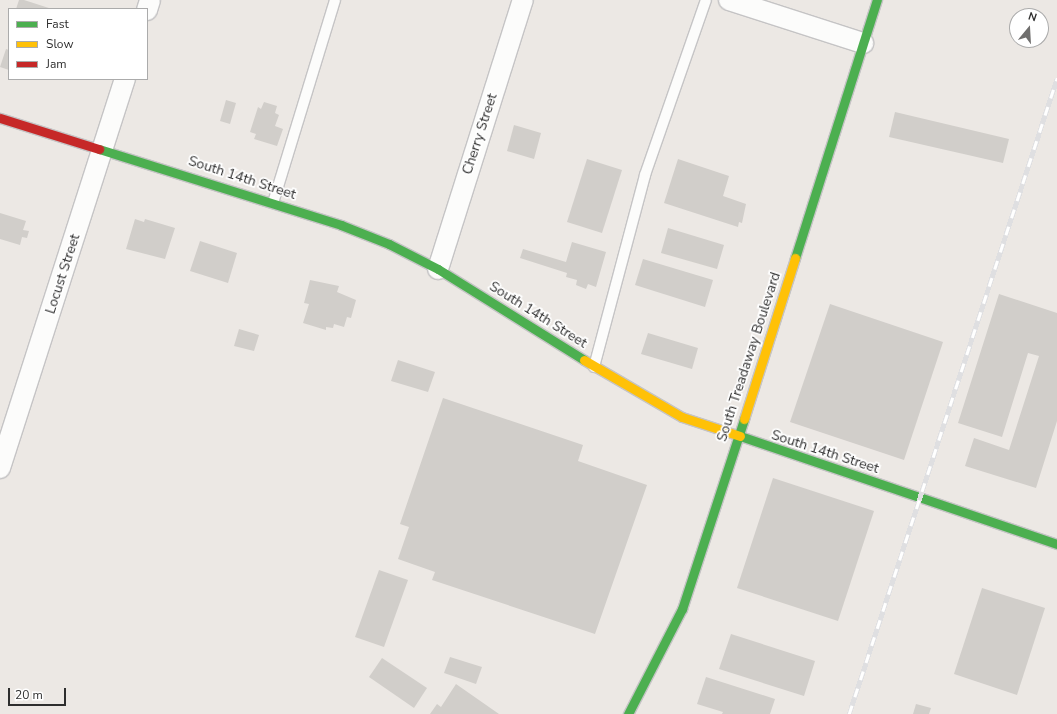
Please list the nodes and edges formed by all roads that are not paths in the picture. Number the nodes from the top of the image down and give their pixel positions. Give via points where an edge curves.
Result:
1 (335, 0) edge
2 (523, 0) edge
3 (706, 0) edge
4 (728, 0) edge
5 (877, 0) edge
6 (863, 44) junction
7 (125, 80) edge
8 (0, 118) edge
9 (103, 148) junction
10 (273, 203) junction
11 (438, 268) junction
12 (594, 367) junction
13 (738, 438) junction
14 (0, 468) edge
15 (1057, 544) edge
16 (628, 714) edge

1 - 10 lane
2 - 11 street, Cherry Street
3 - 12 lane via 645,175
4 - 6 street
5 - 6 main road, South Treadaway Boulevard
6 - 13 main road, South Treadaway Boulevard
7 - 9 street, Locust Street
8 - 9 main road, South 14th Street
9 - 10 main road, South 14th Street
9 - 14 street, Locust Street
10 - 11 main road, South 14th Street via 382,242
11 - 12 main road, South 14th Street
12 - 13 main road, South 14th Street via 682,417
13 - 15 main road, South 14th Street
13 - 16 main road, South Treadaway Boulevard via 682,609

